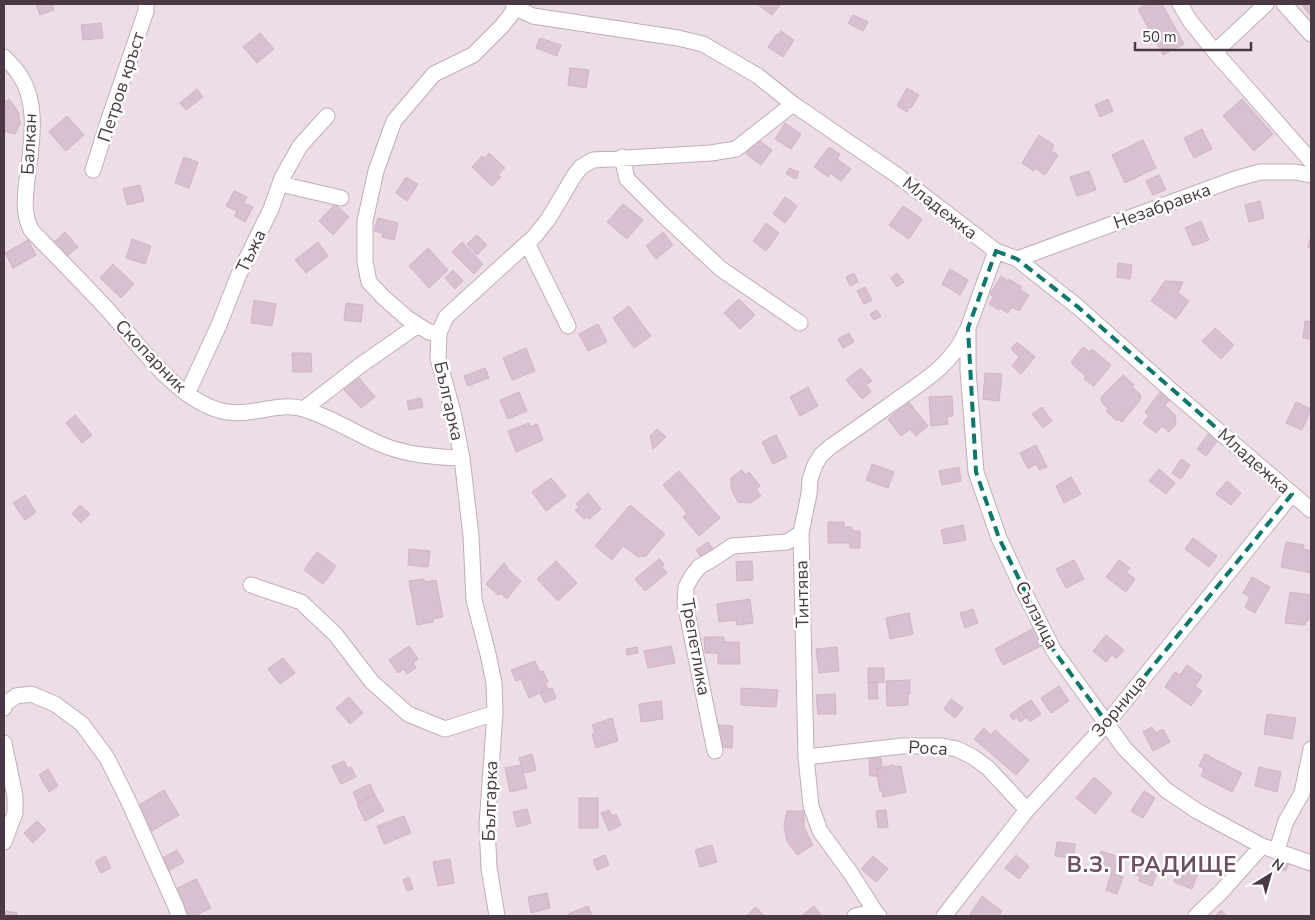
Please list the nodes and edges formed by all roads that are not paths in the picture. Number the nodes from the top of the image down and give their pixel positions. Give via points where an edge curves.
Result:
1 (146, 4) edge
2 (1180, 4) edge
3 (1266, 4) edge
4 (1284, 4) edge
5 (514, 6) edge
6 (1311, 34) edge
7 (1215, 52) junction
8 (4, 56) edge
9 (793, 104) junction
10 (327, 116) dead end
11 (622, 157) junction
12 (1311, 161) edge
13 (94, 170) dead end
14 (1311, 175) edge
15 (280, 184) junction
16 (341, 198) dead end
17 (25, 209) joint
18 (527, 242) junction
19 (996, 251) junction
20 (1017, 259) junction
21 (800, 323) dead end
22 (418, 325) junction
23 (568, 326) dead end
24 (968, 328) junction
25 (439, 333) junction
26 (187, 394) junction
27 (304, 409) junction
28 (462, 458) junction
29 (1292, 494) junction
30 (1311, 510) edge
31 (801, 533) junction
32 (251, 585) dead end
33 (4, 708) edge
34 (496, 713) junction
35 (1107, 723) junction
36 (4, 742) edge
37 (1311, 749) edge
38 (715, 751) dead end
39 (806, 757) junction
40 (1027, 810) junction
41 (4, 842) edge
42 (1262, 846) junction
43 (1277, 850) junction
44 (1311, 863) edge
45 (878, 915) edge
46 (178, 916) edge
47 (497, 916) edge
48 (855, 916) edge
49 (944, 916) edge
50 (1196, 916) edge

1 - 13 street, Петров кръст
2 - 7 street
3 - 7 street
4 - 6 street
5 - 9 street, Младежка via 533,16 703,44 758,76
5 - 22 street via 502,26 473,55 434,74 394,120 376,171 366,221 365,262 369,282
7 - 12 street
8 - 17 street, Балкан via 23,79 33,116
9 - 11 street, Българка via 736,149 711,154
9 - 19 street, Младежка via 898,176
10 - 15 street, Тъжа via 300,146
11 - 18 street, Българка via 593,160 581,167 549,218
11 - 21 street via 627,179 662,214 721,269
14 - 20 street, Незабравка via 1260,172
15 - 16 street
15 - 26 street, Тъжа
17 - 26 street, Скопарник via 31,230 168,378
18 - 23 street
18 - 25 street, Българка via 446,317
19 - 20 street, Младежка
19 - 24 street, Сълзица
20 - 29 street, Младежка via 1085,313
22 - 25 street via 429,332
22 - 27 street
24 - 31 street, Тинтява via 953,354 934,374 821,456 810,479
24 - 35 street, Сълзица via 976,472 999,538 1054,651
25 - 28 street, Българка via 438,358 454,412
26 - 27 street, Скопарник via 221,411 239,414 290,407
27 - 28 street via 382,445 422,456
28 - 34 street, Българка via 474,600 491,668
29 - 30 street, Младежка
29 - 35 street, Зорница
31 - 38 street, Трепетлика via 787,542 732,546 699,567 686,588 685,603
31 - 39 street, Тинтява
32 - 34 street via 301,602 335,634 372,682 408,714 445,729
33 - 46 street via 16,696 31,694 55,704 82,724 107,758 127,798
34 - 47 street, Българка via 487,825 489,868
35 - 40 street, Зорница
35 - 42 street, Сълзица via 1125,748 1166,790 1197,811
36 - 41 street via 15,796 15,813
37 - 43 street via 1302,793 1286,821
39 - 40 street, Роса via 902,746 942,746 973,757 988,768
39 - 45 street, Тинтява via 811,806 820,831
40 - 49 street, Зорница
42 - 43 street, Сълзица
42 - 50 street
43 - 44 street, Сълзица
45 - 48 street

